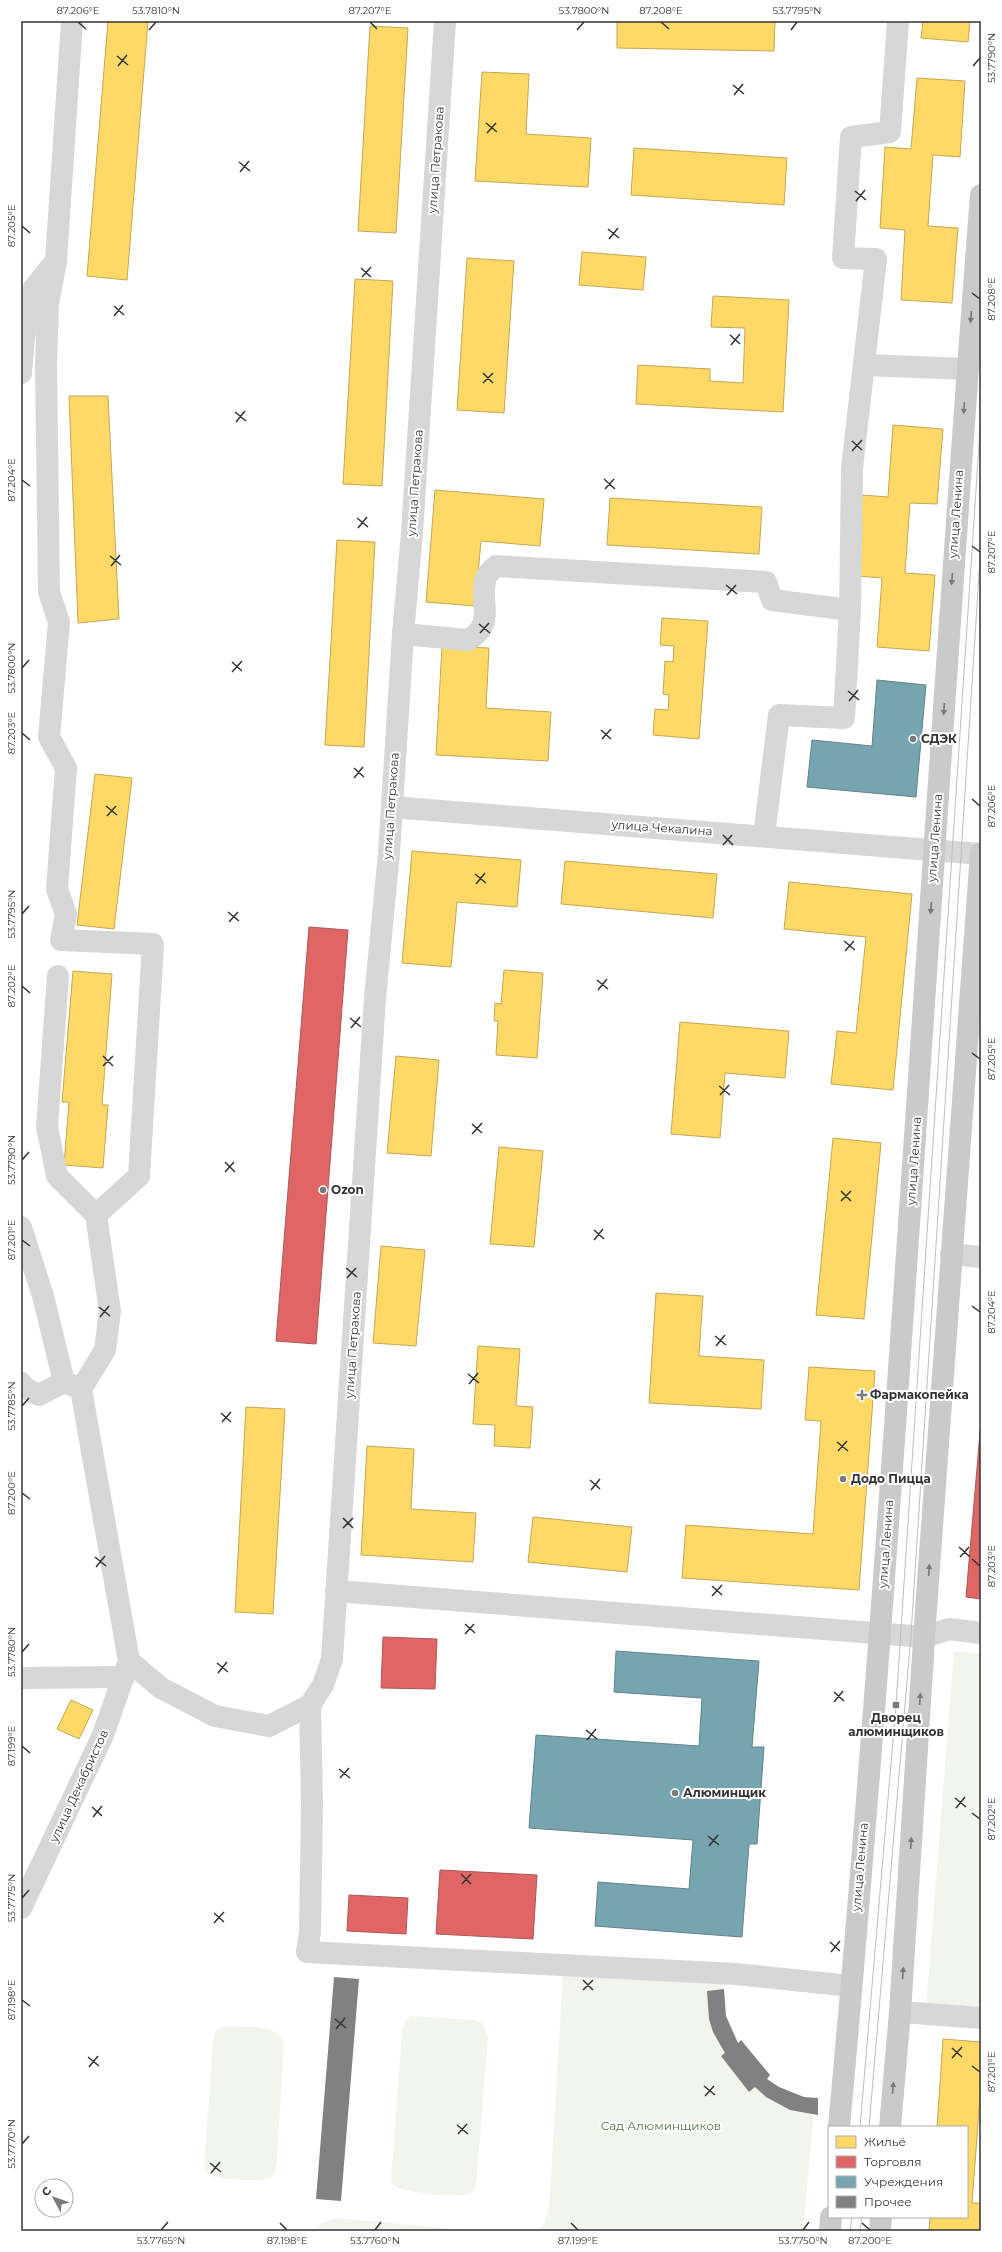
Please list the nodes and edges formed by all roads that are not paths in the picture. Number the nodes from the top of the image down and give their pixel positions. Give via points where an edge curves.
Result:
1 (72, 21) edge
2 (445, 21) edge
3 (898, 21) edge
4 (981, 194) edge
5 (56, 261) junction
6 (864, 365) junction
7 (967, 369) junction
8 (21, 373) edge
9 (850, 610) junction
10 (403, 634) junction
11 (392, 807) junction
12 (764, 836) junction
13 (934, 850) junction
14 (981, 854) edge
15 (58, 976) dead end
16 (96, 1215) junction
17 (21, 1227) edge
18 (951, 1254) junction
19 (981, 1257) edge
20 (21, 1383) edge
21 (73, 1386) junction
22 (336, 1591) junction
23 (880, 1632) junction
24 (981, 1633) edge
25 (924, 1637) junction
26 (126, 1669) junction
27 (21, 1678) edge
28 (310, 1705) junction
29 (21, 1908) edge
30 (851, 1986) junction
31 (900, 2012) junction
32 (981, 2018) edge
33 (839, 2126) edge
34 (890, 2126) edge
35 (831, 2218) edge
36 (881, 2218) edge
37 (830, 2231) edge
38 (880, 2231) edge

1 - 5 street
2 - 10 street, улица Петракова via 412,533
3 - 6 street via 890,132 851,137 843,258 876,259
4 -> 7 main road, улица Ленина
5 - 8 street via 34,288 24,337
5 - 16 street via 48,304 46,373 49,592 60,622 49,737 66,768 57,889 66,914 61,940 153,944 139,1176
6 - 7 street
6 - 9 street via 852,468
7 -> 13 main road, улица Ленина
9 - 10 street via 772,600 766,582 496,566 486,577 484,624 476,635 468,640
9 - 12 street via 844,718 779,715
10 - 11 street, улица Петракова
11 - 12 street, улица Чекалина
11 - 22 street, улица Петракова via 376,998
12 - 13 street, улица Чекалина
13 - 14 street, улица Чекалина
13 -> 23 main road, улица Ленина
14 - 18 main road
15 - 16 street via 47,1128 57,1176
16 - 21 street via 110,1311 105,1350
17 - 21 street
18 - 19 street
25 -> 18 main road
20 - 21 street via 39,1395
21 - 26 street
22 - 23 street
22 - 28 street, улица Петракова via 332,1659 323,1685
23 - 25 street
23 - 30 main road, улица Ленина
24 - 25 street via 949,1629
31 -> 25 main road
26 - 27 street
26 - 28 street via 215,1716 269,1726
26 - 29 street, улица Декабристов via 103,1735
28 - 30 street via 312,1806 310,1932 307,1952 736,1974
30 - 33 main road, улица Ленина
31 - 32 street
34 -> 31 main road
35 - 37 main road
36 - 38 main road

